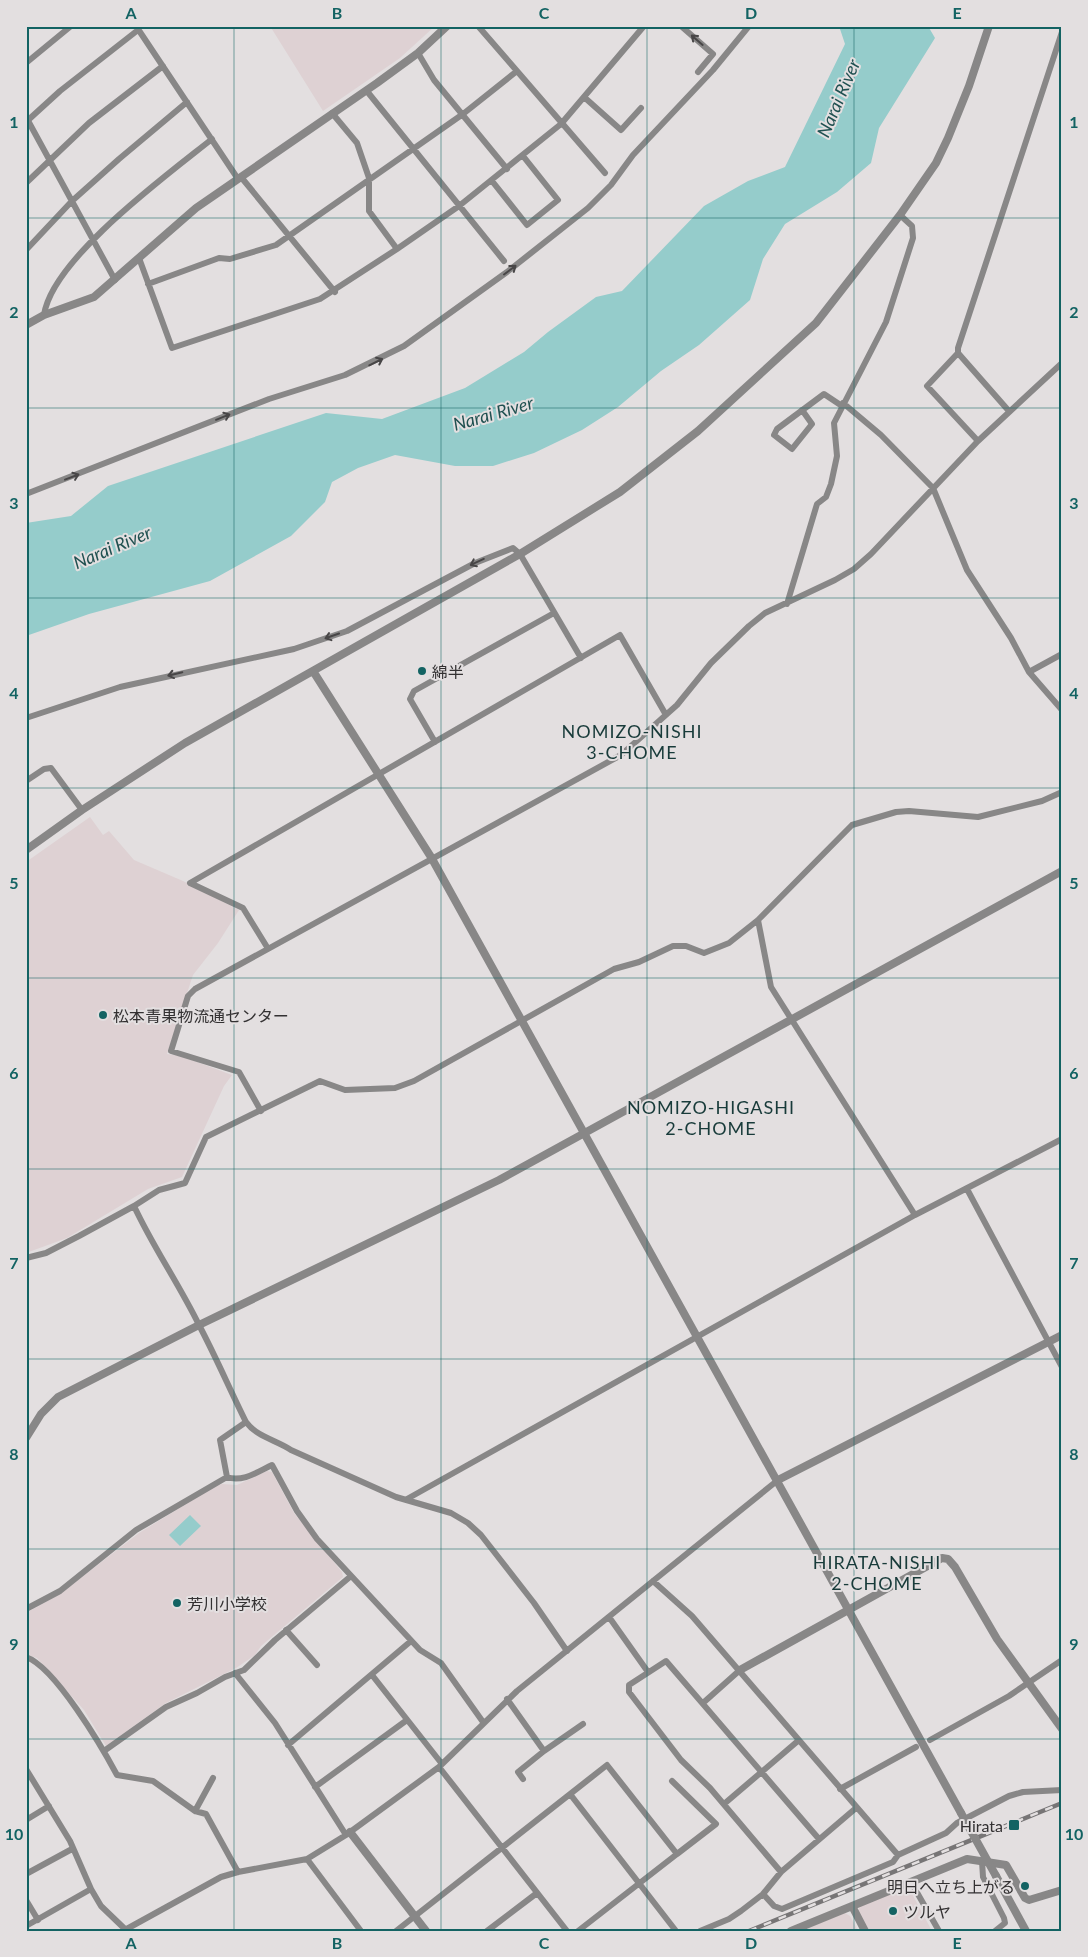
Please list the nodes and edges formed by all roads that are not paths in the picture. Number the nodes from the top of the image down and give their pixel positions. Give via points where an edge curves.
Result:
1 (71, 26) edge
2 (447, 26) edge
3 (478, 26) edge
4 (644, 26) edge
5 (681, 26) edge
6 (749, 26) edge
7 (989, 26) edge
8 (137, 28) edge
9 (1062, 32) edge
10 (418, 53) junction
11 (26, 63) edge
12 (162, 66) junction
13 (517, 71) junction
14 (698, 72) dead end
15 (366, 90) junction
16 (584, 97) junction
17 (187, 102) junction
18 (641, 108) dead end
19 (332, 113) junction
20 (463, 114) junction
21 (27, 120) edge
22 (561, 124) junction
23 (212, 139) junction
24 (414, 150) junction
25 (523, 156) junction
26 (49, 159) junction
27 (507, 169) junction
28 (604, 173) dead end
29 (240, 178) junction
30 (369, 178) junction
31 (492, 181) junction
32 (26, 183) edge
33 (72, 201) junction
34 (459, 206) junction
35 (900, 215) junction
36 (288, 235) junction
37 (93, 239) junction
38 (26, 250) edge
39 (397, 250) junction
40 (139, 258) junction
41 (504, 261) dead end
42 (115, 280) junction
43 (148, 284) junction
44 (335, 292) junction
45 (44, 315) junction
46 (27, 323) edge
47 (958, 353) junction
48 (1062, 363) edge
49 (842, 404) junction
50 (802, 410) junction
51 (1008, 410) junction
52 (978, 441) junction
53 (933, 488) junction
54 (26, 494) edge
55 (520, 554) junction
56 (787, 604) junction
57 (554, 613) junction
58 (1062, 654) edge
59 (581, 658) junction
60 (313, 671) junction
61 (1029, 672) junction
62 (1062, 710) edge
63 (666, 715) junction
64 (26, 718) edge
65 (435, 742) junction
66 (378, 774) junction
67 (26, 781) edge
68 (1062, 792) edge
69 (82, 810) junction
70 (26, 850) edge
71 (431, 857) junction
72 (1062, 872) edge
73 (758, 920) junction
74 (267, 947) junction
75 (521, 1021) junction
76 (792, 1021) junction
77 (261, 1111) junction
78 (584, 1135) junction
79 (1062, 1139) edge
80 (967, 1190) junction
81 (134, 1206) junction
82 (915, 1215) junction
83 (26, 1258) edge
84 (199, 1325) junction
85 (1062, 1335) edge
86 (698, 1336) junction
87 (1048, 1342) junction
88 (1062, 1367) edge
89 (246, 1422) junction
90 (26, 1438) edge
91 (227, 1477) junction
92 (778, 1480) junction
93 (407, 1499) junction
94 (350, 1576) junction
95 (654, 1581) junction
96 (850, 1608) junction
97 (26, 1609) edge
98 (609, 1617) junction
99 (286, 1630) junction
100 (411, 1640) junction
101 (567, 1651) junction
102 (26, 1657) edge
103 (1062, 1660) edge
104 (318, 1665) dead end
105 (740, 1670) junction
106 (648, 1672) junction
107 (235, 1673) junction
108 (372, 1675) junction
109 (1030, 1684) junction
110 (507, 1699) junction
111 (703, 1703) junction
112 (407, 1720) junction
113 (483, 1722) junction
114 (583, 1724) dead end
115 (1062, 1729) edge
116 (799, 1740) junction
117 (930, 1740) dead end
118 (288, 1745) junction
119 (916, 1747) dead end
120 (544, 1751) junction
121 (104, 1752) junction
122 (440, 1765) junction
123 (26, 1769) edge
124 (762, 1772) junction
125 (213, 1778) dead end
126 (523, 1779) dead end
127 (672, 1781) dead end
128 (315, 1787) junction
129 (840, 1789) junction
130 (1062, 1790) edge
131 (570, 1794) junction
132 (724, 1804) junction
133 (49, 1806) junction
134 (856, 1808) junction
135 (195, 1811) junction
136 (26, 1820) edge
137 (348, 1834) junction
138 (819, 1839) junction
139 (72, 1848) junction
140 (502, 1848) junction
141 (677, 1854) junction
142 (898, 1855) junction
143 (307, 1858) junction
144 (982, 1861) junction
145 (238, 1872) junction
146 (781, 1872) junction
147 (26, 1874) edge
148 (912, 1882) junction
149 (640, 1883) junction
150 (91, 1889) junction
151 (1062, 1890) edge
152 (536, 1893) junction
153 (763, 1894) junction
154 (26, 1900) edge
155 (852, 1906) junction
156 (415, 1916) junction
157 (38, 1920) junction
158 (26, 1926) edge
159 (125, 1930) edge
160 (362, 1931) edge
161 (396, 1931) edge
162 (426, 1931) edge
163 (487, 1931) edge
164 (566, 1931) edge
165 (578, 1931) edge
166 (676, 1931) edge
167 (700, 1931) edge
168 (791, 1931) edge
169 (865, 1931) edge
170 (939, 1931) edge
171 (995, 1931) edge
172 (1026, 1931) edge

1 - 11 street
2 - 10 street
3 - 13 street
4 - 16 street
14 -> 5 street via 713,54
54 -> 6 street via 269,399 345,375 404,346 588,208
7 - 35 street via 948,138 936,163
8 - 12 street
8 - 21 street
9 - 47 street
10 - 15 street
10 - 20 street via 434,80
12 - 17 street
12 - 26 street
13 - 20 street
13 - 22 street
15 - 19 street
15 - 24 street
16 - 18 street via 621,130
16 - 22 street
17 - 23 street
17 - 33 street
19 - 29 street
19 - 30 street via 357,143
20 - 24 street
20 - 27 street
21 - 26 street
22 - 25 street
22 - 28 street
23 - 29 street
23 - 37 street
24 - 30 street
24 - 34 street
25 - 27 street
25 - 31 street via 558,200 527,225
26 - 32 street
26 - 33 street
27 - 31 street
29 - 36 street
29 - 40 street via 196,208
30 - 36 street
30 - 39 street via 369,211
31 - 34 street
33 - 37 street
33 - 38 street
34 - 39 street
34 - 41 street
35 - 49 street via 912,226 913,238 886,322
35 - 55 street via 816,323 745,389 620,492
36 - 43 street via 276,245 230,259 219,258
36 - 44 street
37 - 42 street
37 - 45 street via 71,264 46,305
39 - 44 street
40 - 42 street
40 - 43 street
42 - 45 street via 87,301
43 - 44 street via 172,348
45 - 46 street
47 - 51 street
47 - 52 street via 927,386
48 - 51 street
49 - 50 street via 824,394
49 - 53 street via 881,435
49 - 56 street via 834,423 837,456 831,484 826,497 817,504
50 - 50 street via 774,435 792,449 812,424
51 - 52 street
52 - 53 street
53 - 56 street via 854,569
53 - 61 street via 967,570
55 - 57 street
55 - 60 street
55 -> 64 street via 513,548 502,551 347,631 294,649 120,687
56 - 63 street via 749,626 711,663
57 - 59 street
57 - 65 street via 414,691 410,699
58 - 61 street
59 - 63 street via 620,635
59 - 65 street
60 - 66 street
60 - 69 street via 185,743
61 - 62 street
63 - 71 street via 621,755
65 - 66 street
66 - 71 street
66 - 74 street via 190,883 243,908
67 - 69 street via 50,768
68 - 73 street via 1042,801 978,818 902,812 852,825
69 - 70 street
71 - 74 street
71 - 75 street
72 - 76 street
73 - 75 street via 718,950 704,953 686,946 673,946 639,962 614,969
73 - 76 street via 771,987
74 - 77 street via 195,988 188,996 171,1051 239,1072
75 - 77 street via 395,1088 346,1090 320,1081
75 - 78 street
76 - 78 street
76 - 82 street
77 - 81 street via 206,1137 185,1183 159,1190
78 - 84 street via 499,1180
78 - 86 street
79 - 80 street
80 - 82 street
80 - 87 street
81 - 83 street via 46,1253
81 - 84 street
82 - 86 street
84 - 89 street
84 - 90 street via 58,1397 41,1414
85 - 87 street
86 - 92 street
86 - 93 street
87 - 88 street
87 - 92 street
89 - 91 street via 220,1440
89 - 93 street via 260,1435 291,1450
91 - 94 street via 233,1480 243,1478 272,1465 297,1511
91 - 97 street via 136,1530 60,1591
92 - 95 street
92 - 96 street
93 - 101 street via 451,1513 480,1535
94 - 99 street
94 - 100 street
95 - 98 street
95 - 105 street via 692,1616
96 - 105 street
96 - 109 street via 942,1558 948,1559 997,1639
96 - 172 street, bridge
98 - 101 street
98 - 106 street
99 - 104 street
99 - 107 street via 244,1670
100 - 108 street
100 - 113 street via 441,1663
101 - 110 street
102 - 121 street via 32,1659 78,1709
103 - 109 street
105 - 111 street
105 - 116 street
106 - 111 street via 666,1660
106 - 132 street via 629,1685 629,1692 682,1760
107 - 118 street via 275,1723
107 - 121 street via 166,1707
108 - 112 street
108 - 118 street
109 - 115 street
109 - 117 street
110 - 113 street
110 - 120 street
111 - 124 street
112 - 122 street
112 - 128 street
113 - 122 street
114 - 120 street
116 - 124 street
116 - 129 street
118 - 128 street
119 - 129 street
120 - 126 street via 518,1772
121 - 135 street via 117,1775 153,1781
122 - 137 street
122 - 140 street
123 - 133 street
124 - 132 street
124 - 138 street
125 - 135 street
127 - 141 street via 716,1824
128 - 137 street
129 - 134 street
130 - 142 street via 1009,1796 957,1823 946,1833
131 - 140 street
131 - 141 street via 607,1765
131 - 149 street
132 - 146 street
133 - 136 street
133 - 139 street
134 - 138 street
134 - 142 street
135 - 145 street via 206,1814
137 - 143 street
137 - 156 street
138 - 146 street
139 - 147 street
139 - 150 street
140 - 152 street
140 - 156 street
141 - 149 street
142 - 153 street via 893,1862 782,1909 774,1906
143 - 145 street
143 - 160 street
144 - 148 street via 967,1859
144 - 151 street via 1006,1865 1029,1900
144 - 171 street via 983,1877 1005,1923
145 - 159 street via 221,1877
146 - 153 street
148 - 155 street
148 - 170 street
149 - 165 street
149 - 166 street
150 - 157 street
150 - 159 street via 101,1906
152 - 163 street
152 - 164 street
153 - 167 street via 729,1919
154 - 157 street
155 - 168 street
155 - 169 street
156 - 161 street
156 - 162 street
157 - 158 street

